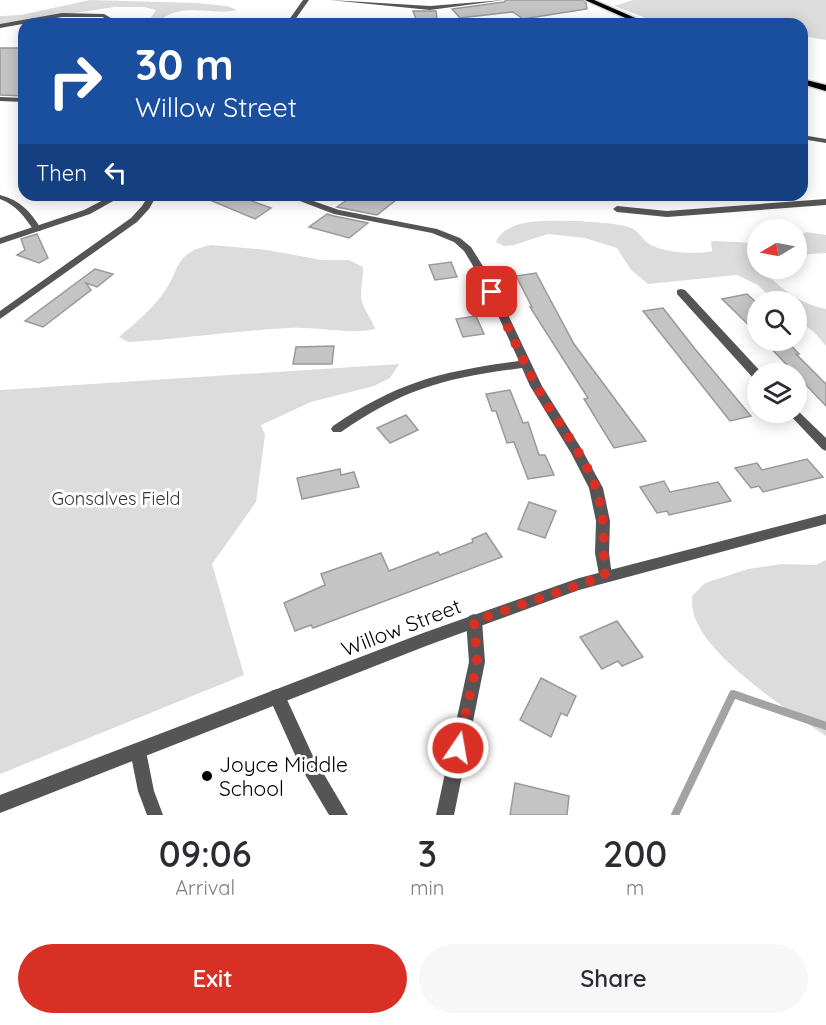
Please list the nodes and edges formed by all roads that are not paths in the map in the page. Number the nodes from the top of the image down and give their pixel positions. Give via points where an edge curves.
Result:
1 (306, 0) edge
2 (333, 0) edge
3 (501, 0) edge
4 (588, 0) edge
5 (50, 18) edge
6 (108, 18) edge
7 (293, 18) edge
8 (631, 18) edge
9 (18, 24) edge
10 (12, 25) junction
11 (0, 26) edge
12 (5, 33) dead end
13 (808, 83) edge
14 (826, 88) edge
15 (0, 99) edge
16 (18, 100) edge
17 (808, 137) edge
18 (826, 141) edge
19 (0, 197) edge
20 (110, 201) edge
21 (150, 201) edge
22 (307, 201) edge
23 (826, 202) edge
24 (617, 209) dead end
25 (37, 229) junction
26 (0, 241) edge
27 (681, 292) dead end
28 (0, 316) edge
29 (525, 364) junction
30 (747, 364) edge
31 (804, 423) edge
32 (337, 429) dead end
33 (826, 446) edge
34 (826, 519) edge
35 (605, 576) junction
36 (474, 621) junction
37 (277, 697) junction
38 (138, 751) junction
39 (0, 804) edge
40 (155, 815) edge
41 (339, 815) edge
42 (445, 815) edge

1 - 7 street
2 - 3 street via 438,8
4 - 8 main road
5 - 6 lane via 83,14
9 - 10 lane
10 - 11 lane
10 - 12 lane
13 - 14 main road
15 - 16 lane
17 - 18 street
19 - 25 lane via 15,203
20 - 25 street
21 - 28 street via 134,220
22 - 29 street via 344,213 434,231 464,245 486,279
23 - 24 street via 667,214
25 - 26 street
27 - 30 street
29 - 32 street via 426,381 374,403
29 - 35 street via 596,488 603,521
31 - 33 street
34 - 35 street, Willow Street
35 - 36 street, Willow Street
36 - 37 street, Willow Street
36 - 42 street via 477,662
37 - 38 street, Willow Street
37 - 41 street via 306,760
38 - 39 street, Willow Street
38 - 40 lane

